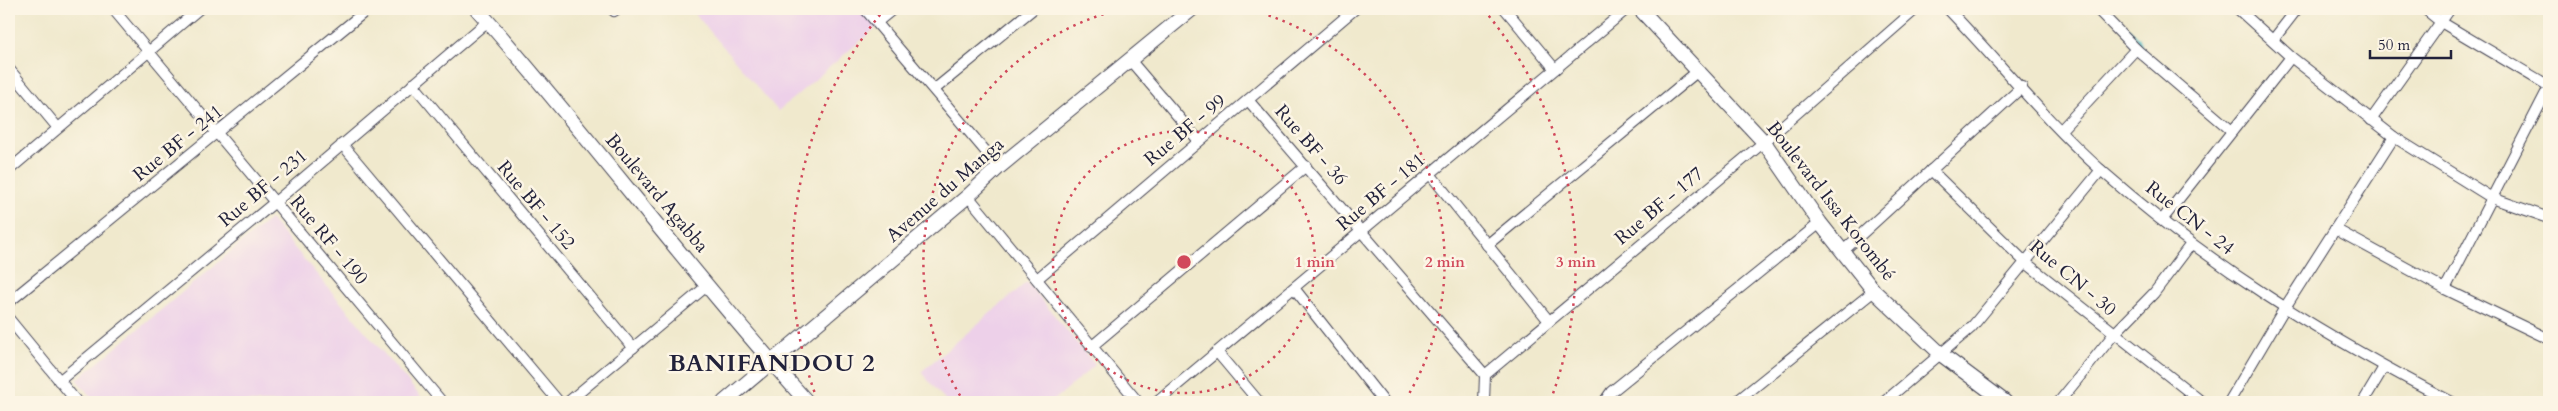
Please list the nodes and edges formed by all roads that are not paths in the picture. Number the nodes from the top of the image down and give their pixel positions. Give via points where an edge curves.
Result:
1 (113, 9) edge
2 (199, 9) edge
3 (368, 9) edge
4 (477, 9) edge
5 (866, 9) edge
6 (893, 9) edge
7 (1033, 9) edge
8 (1355, 9) edge
9 (1505, 9) edge
10 (1627, 9) edge
11 (1640, 9) edge
12 (1916, 9) edge
13 (1949, 9) edge
14 (2098, 9) edge
15 (2238, 9) edge
16 (2297, 9) edge
17 (2425, 9) edge
18 (2450, 9) edge
19 (1188, 10) edge
20 (488, 21) junction
21 (877, 22) junction
22 (2441, 22) junction
23 (2272, 40) junction
24 (2136, 49) junction
25 (148, 51) junction
26 (2291, 57) junction
27 (1130, 60) junction
28 (9, 68) edge
29 (1555, 69) junction
30 (1698, 71) junction
31 (413, 84) junction
32 (2549, 86) edge
33 (2022, 87) junction
34 (936, 89) junction
35 (1248, 100) junction
36 (2371, 120) junction
37 (58, 128) junction
38 (2061, 130) junction
39 (2232, 131) junction
40 (217, 134) junction
41 (2394, 137) junction
42 (1199, 141) junction
43 (1764, 142) junction
44 (342, 144) junction
45 (1306, 166) junction
46 (999, 167) junction
47 (9, 170) edge
48 (1931, 170) junction
49 (2101, 170) junction
50 (1430, 174) junction
51 (968, 196) junction
52 (2492, 198) junction
53 (275, 202) junction
54 (2549, 218) edge
55 (2162, 220) junction
56 (1820, 223) junction
57 (2336, 229) junction
58 (1363, 232) junction
59 (2191, 244) junction
60 (1487, 245) junction
61 (1842, 252) junction
62 (2025, 262) junction
63 (1036, 279) junction
64 (708, 285) junction
65 (1294, 288) junction
66 (2445, 289) junction
67 (1874, 291) junction
68 (9, 302) edge
69 (2284, 309) junction
70 (9, 319) edge
71 (1549, 321) junction
72 (2114, 334) junction
73 (2549, 339) edge
74 (1091, 346) junction
75 (633, 348) junction
76 (1217, 352) junction
77 (1942, 355) junction
78 (772, 363) junction
79 (2384, 367) junction
80 (1485, 375) junction
81 (59, 380) junction
82 (77, 402) edge
83 (442, 402) edge
84 (559, 402) edge
85 (568, 402) edge
86 (724, 402) edge
87 (807, 402) edge
88 (1138, 402) edge
89 (1157, 402) edge
90 (1259, 402) edge
91 (1384, 402) edge
92 (1484, 402) edge
93 (1604, 402) edge
94 (1736, 402) edge
95 (1884, 402) edge
96 (2005, 402) edge
97 (2060, 402) edge
98 (2202, 402) edge
99 (2230, 402) edge
100 (2363, 402) edge
101 (2452, 402) edge

1 - 25 street, Rue RF - 190
2 - 25 street
3 - 40 street, Rue BF - 241
4 - 20 street, Boulevard Agabba
5 - 21 street
6 - 21 street
7 - 34 street
8 - 35 street, Rue BF - 99
9 - 29 street
10 - 29 street, Rue BF - 181
11 - 30 street, Boulevard Issa Korombé
12 - 43 street, Rue BF - 177
13 - 33 street, Rue CN - 24
14 - 24 street
15 - 23 street
16 - 23 street
17 - 22 street
18 - 22 street
19 - 27 street, Avenue du Manga
20 - 31 street, Rue BF - 231
20 - 64 street, Boulevard Agabba
21 - 34 street
22 - 32 street
22 - 36 street
23 - 26 street
24 - 38 street
24 - 39 street
25 - 37 street
25 - 40 street, Rue RF - 190
26 - 36 street
26 - 39 street
27 - 42 street
27 - 46 street, Avenue du Manga
28 - 37 street
29 - 50 street, Rue BF - 181
30 - 43 street, Boulevard Issa Korombé
30 - 60 street
31 - 44 street, Rue BF - 231
31 - 75 street, Rue BF - 152
32 - 52 street
33 - 38 street, Rue CN - 24
33 - 48 street
34 - 46 street
35 - 42 street, Rue BF - 99
35 - 45 street, Rue BF - 36
36 - 41 street
37 - 47 street
38 - 49 street, Rue CN - 24
39 - 55 street
40 - 53 street, Rue RF - 190
40 - 68 street, Rue BF - 241
41 - 52 street
41 - 57 street
42 - 63 street, Rue BF - 99
43 - 56 street, Boulevard Issa Korombé
43 - 71 street, Rue BF - 177
44 - 53 street, Rue BF - 231
44 - 84 street
45 - 58 street, Rue BF - 36
45 - 74 street
46 - 51 street, Avenue du Manga
48 - 61 street
48 - 62 street, Rue CN - 30
49 - 55 street, Rue CN - 24
49 - 62 street
50 - 58 street, Rue BF - 181
50 - 60 street
51 - 63 street
51 - 78 street, Avenue du Manga
52 - 54 street
52 - 66 street
53 - 81 street, Rue BF - 231
53 - 83 street, Rue RF - 190
55 - 59 street, Rue CN - 24
56 - 61 street, Boulevard Issa Korombé
56 - 93 street via 1611,392
57 - 66 street
57 - 69 street
58 - 65 street, Rue BF - 181
58 - 80 street, Rue BF - 36
59 - 69 street, Rue CN - 24
59 - 72 street via 2149,299
60 - 71 street
61 - 67 street, Boulevard Issa Korombé
62 - 72 street, Rue CN - 30
62 - 77 street via 1971,328
63 - 74 street
64 - 75 street
64 - 78 street, Boulevard Agabba
65 - 76 street, Rue BF - 181
65 - 91 street
66 - 73 street
67 - 77 street, Boulevard Issa Korombé
67 - 94 street
69 - 79 street, Rue CN - 24
69 - 99 street
70 - 81 street
71 - 80 street, Rue BF - 177
72 - 97 street
72 - 98 street, Rue CN - 30
74 - 88 street
75 - 85 street
76 - 89 street, Rue BF - 181
76 - 90 street
77 - 95 street
77 - 96 street, Boulevard Issa Korombé
78 - 86 street, Avenue du Manga
78 - 87 street, Boulevard Agabba
79 - 100 street
79 - 101 street, Rue CN - 24
80 - 92 street
81 - 82 street

